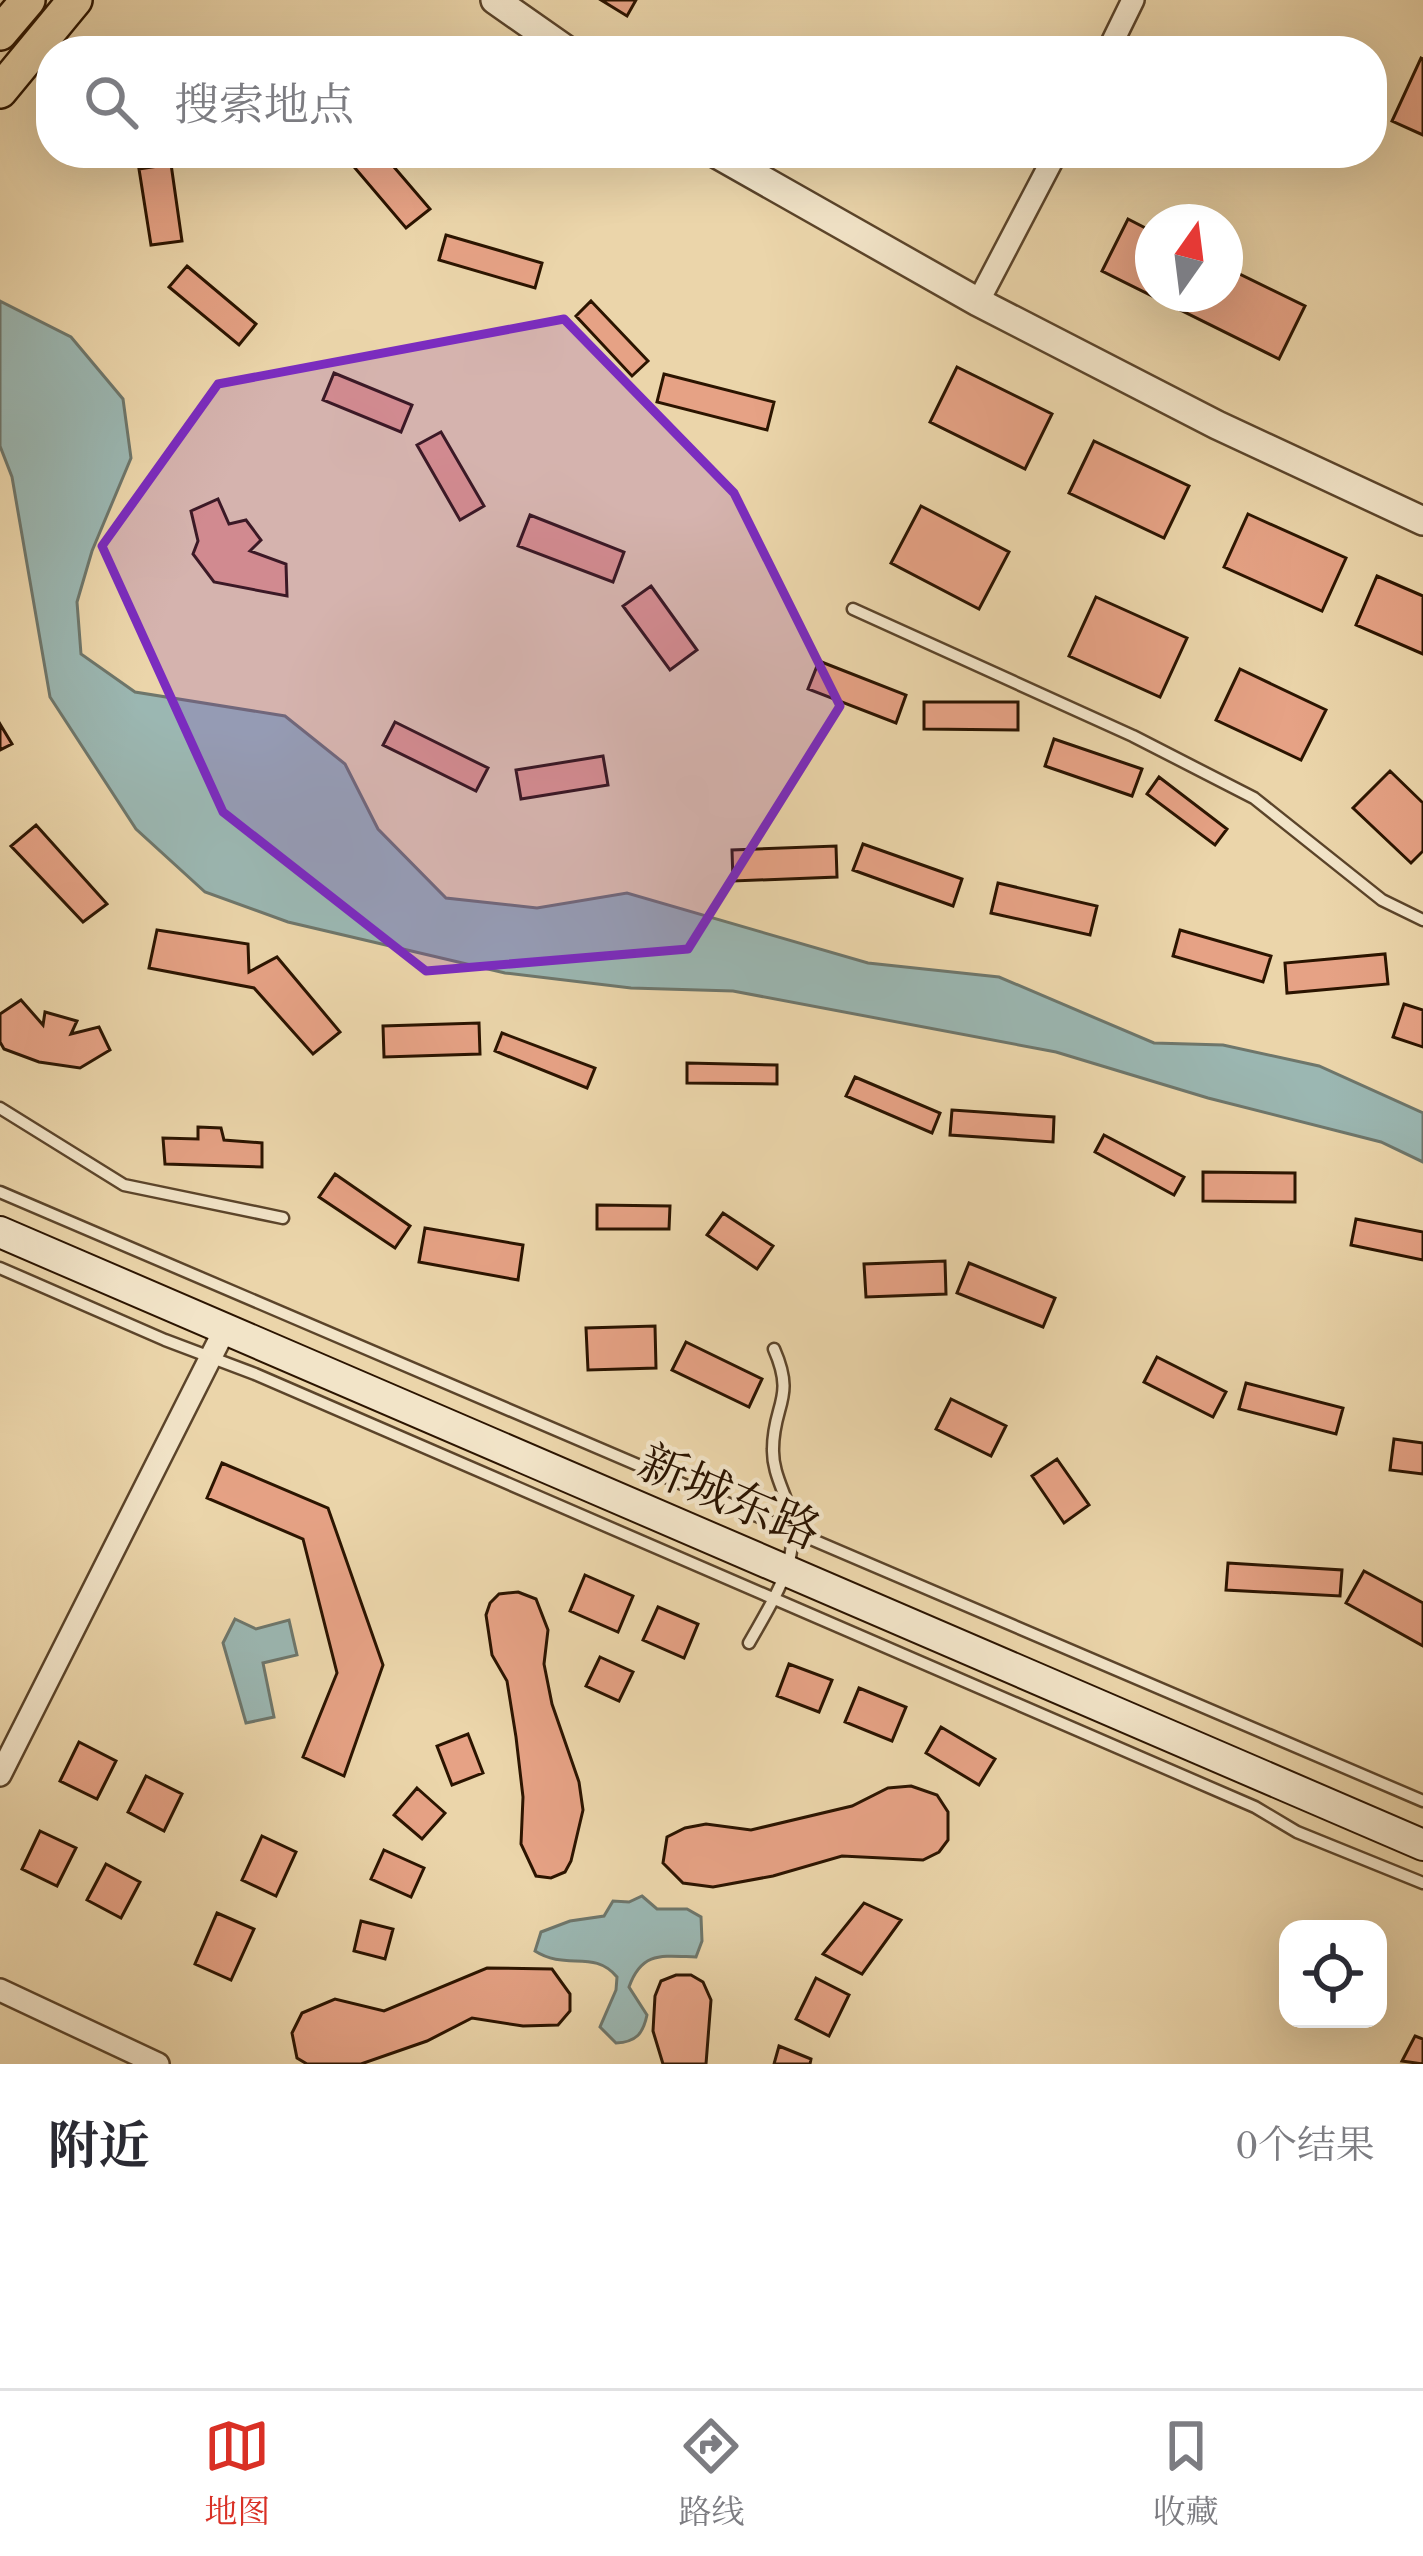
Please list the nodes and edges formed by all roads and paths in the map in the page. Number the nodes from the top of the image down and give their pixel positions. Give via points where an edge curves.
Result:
1 (28, 0) edge
2 (75, 0) edge
3 (495, 0) edge
4 (1133, 0) edge
5 (0, 32) edge
6 (45, 36) edge
7 (547, 36) edge
8 (1115, 36) edge
9 (36, 47) edge
10 (0, 91) edge
11 (741, 168) edge
12 (1048, 168) edge
13 (978, 302) junction
14 (1423, 521) edge
15 (853, 609) dead end
16 (1423, 920) edge
17 (0, 1108) edge
18 (0, 1192) edge
19 (283, 1218) dead end
20 (0, 1232) edge
21 (0, 1268) edge
22 (226, 1327) junction
23 (774, 1349) dead end
24 (210, 1357) junction
25 (793, 1530) junction
26 (780, 1584) junction
27 (749, 1643) dead end
28 (0, 1775) edge
29 (1423, 1802) edge
30 (1423, 1845) edge
31 (1423, 1883) edge
32 (0, 1990) edge
33 (158, 2064) edge

1 - 5 main road
2 - 6 main road
3 - 7 street
4 - 8 street
9 - 10 main road
11 - 13 street
12 - 13 street
13 - 14 street
15 - 16 lane via 1254,798 1382,900
17 - 19 lane via 124,1185
18 - 25 lane
20 - 22 main road, 新城东路
21 - 24 lane
22 - 24 street
22 - 26 main road, 新城东路
23 - 25 lane via 785,1401 772,1445
24 - 26 lane
24 - 28 street
25 - 26 lane
25 - 29 lane
26 - 27 lane
26 - 30 main road, 新城东路
26 - 31 lane via 1298,1832
32 - 33 street

